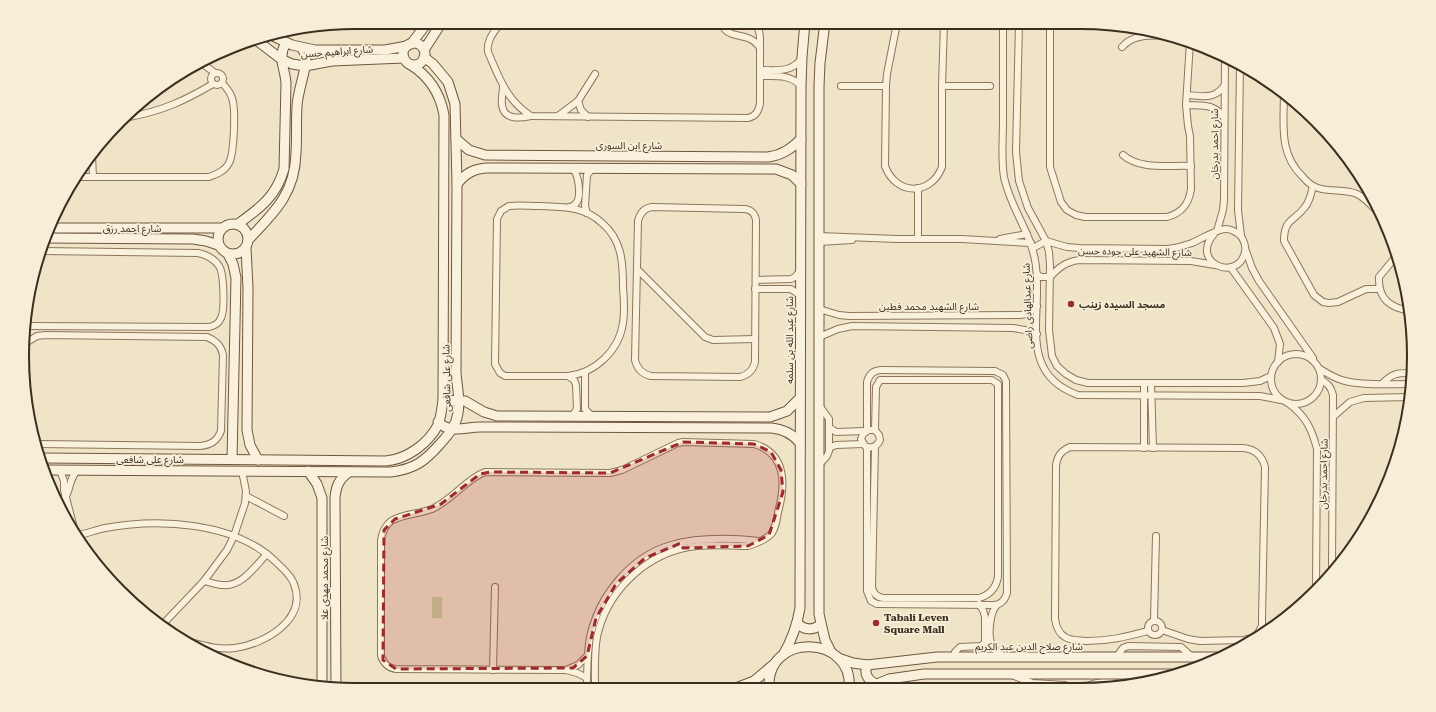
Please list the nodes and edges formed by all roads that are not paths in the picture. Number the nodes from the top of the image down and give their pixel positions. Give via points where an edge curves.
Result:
1 (422, 29) edge
2 (438, 29) edge
3 (496, 29) edge
4 (725, 29) edge
5 (758, 29) edge
6 (804, 29) edge
7 (824, 29) edge
8 (895, 29) edge
9 (944, 29) edge
10 (1003, 29) edge
11 (1019, 29) edge
12 (1050, 29) edge
13 (1153, 37) edge
14 (278, 38) edge
15 (260, 43) edge
16 (286, 43) junction
17 (409, 45) junction
18 (1122, 47) dead end
19 (302, 48) junction
20 (760, 48) junction
21 (1190, 48) edge
22 (424, 53) junction
23 (802, 58) junction
24 (281, 59) junction
25 (408, 62) junction
26 (1225, 63) edge
27 (206, 66) edge
28 (305, 66) junction
29 (1240, 71) edge
30 (215, 73) junction
31 (760, 73) junction
32 (595, 74) dead end
33 (222, 83) junction
34 (213, 84) junction
35 (503, 86) junction
36 (801, 86) junction
37 (841, 86) dead end
38 (886, 86) junction
39 (942, 86) junction
40 (990, 86) dead end
41 (1224, 86) junction
42 (1186, 95) junction
43 (578, 101) junction
44 (1284, 101) edge
45 (1186, 105) junction
46 (134, 116) edge
47 (531, 116) junction
48 (558, 116) junction
49 (588, 117) junction
50 (1224, 118) junction
51 (456, 139) junction
52 (801, 139) junction
53 (1123, 155) dead end
54 (559, 156) junction
55 (682, 157) junction
56 (92, 164) edge
57 (1191, 166) junction
58 (559, 167) junction
59 (572, 168) junction
60 (594, 168) junction
61 (682, 168) junction
62 (82, 177) edge
63 (92, 177) junction
64 (457, 184) junction
65 (801, 184) junction
66 (1313, 186) junction
67 (918, 188) junction
68 (1370, 205) edge
69 (569, 208) junction
70 (587, 213) junction
71 (238, 224) junction
72 (55, 228) edge
73 (222, 228) junction
74 (1215, 232) junction
75 (1027, 234) junction
76 (1241, 236) junction
77 (51, 238) edge
78 (248, 239) junction
79 (819, 239) junction
80 (918, 239) junction
81 (994, 240) junction
82 (1046, 241) junction
83 (218, 245) junction
84 (1032, 245) junction
85 (246, 248) junction
86 (46, 251) edge
87 (1246, 251) junction
88 (228, 254) junction
89 (1393, 260) edge
90 (1215, 265) junction
91 (1230, 268) junction
92 (637, 269) junction
93 (801, 269) junction
94 (1038, 275) junction
95 (1050, 277) junction
96 (756, 280) junction
97 (755, 289) junction
98 (1379, 289) junction
99 (801, 296) junction
100 (1037, 306) junction
101 (1403, 309) edge
102 (819, 310) junction
103 (31, 326) edge
104 (1037, 334) junction
105 (819, 337) junction
106 (755, 339) junction
107 (30, 340) edge
108 (1052, 356) junction
109 (1040, 362) junction
110 (1278, 362) junction
111 (1316, 363) junction
112 (1320, 369) junction
113 (929, 370) junction
114 (945, 370) junction
115 (585, 373) junction
116 (1406, 373) edge
117 (568, 376) junction
118 (1271, 376) junction
119 (929, 380) junction
120 (945, 380) junction
121 (1322, 380) junction
122 (1144, 383) junction
123 (1151, 383) junction
124 (1382, 384) junction
125 (1405, 384) edge
126 (800, 385) junction
127 (222, 386) junction
128 (819, 386) junction
129 (576, 389) junction
130 (585, 389) junction
131 (234, 390) junction
132 (222, 394) junction
133 (1144, 396) junction
134 (1152, 396) junction
135 (1404, 397) edge
136 (800, 398) junction
137 (443, 400) junction
138 (459, 400) junction
139 (1282, 400) junction
140 (1288, 403) junction
141 (819, 404) junction
142 (572, 416) junction
143 (593, 416) junction
144 (1334, 416) junction
145 (438, 422) junction
146 (830, 428) junction
147 (453, 430) junction
148 (874, 430) junction
149 (866, 431) junction
150 (800, 443) junction
151 (41, 444) edge
152 (865, 446) junction
153 (875, 447) junction
154 (830, 448) junction
155 (1144, 448) junction
156 (1153, 448) junction
157 (45, 458) edge
158 (232, 459) junction
159 (258, 460) junction
160 (288, 460) junction
161 (818, 466) junction
162 (50, 470) edge
163 (57, 470) junction
164 (78, 470) junction
165 (242, 471) junction
166 (287, 471) junction
167 (308, 471) junction
168 (349, 472) junction
169 (246, 496) junction
170 (65, 498) junction
171 (62, 499) edge
172 (998, 503) junction
173 (1006, 503) junction
174 (70, 514) edge
175 (284, 516) dead end
176 (82, 534) edge
177 (234, 536) junction
178 (1156, 536) dead end
179 (682, 546) junction
180 (870, 551) junction
181 (267, 554) junction
182 (1332, 564) edge
183 (204, 581) junction
184 (1316, 582) edge
185 (495, 587) dead end
186 (979, 598) junction
187 (979, 605) junction
188 (997, 605) junction
189 (1154, 620) junction
190 (165, 621) edge
191 (797, 623) junction
192 (820, 624) junction
193 (1261, 629) edge
194 (1150, 632) junction
195 (1160, 632) junction
196 (1242, 640) edge
197 (984, 644) junction
198 (992, 644) junction
199 (205, 646) edge
200 (1151, 646) junction
201 (1159, 646) junction
202 (783, 655) junction
203 (835, 655) junction
204 (587, 656) junction
205 (1117, 656) junction
206 (954, 657) junction
207 (1192, 657) junction
208 (1207, 657) edge
209 (1006, 658) junction
210 (776, 663) junction
211 (587, 664) junction
212 (595, 664) junction
213 (868, 665) junction
214 (493, 670) junction
215 (566, 670) junction
216 (1012, 674) junction
217 (1138, 674) junction
218 (1157, 674) edge
219 (587, 678) junction
220 (1133, 679) edge
221 (322, 681) edge
222 (336, 682) edge
223 (587, 683) edge
224 (595, 683) edge
225 (749, 683) edge
226 (770, 683) edge
227 (849, 683) edge
228 (870, 683) edge
229 (879, 683) edge
230 (1033, 683) edge

1 - 17 street
2 - 22 street
3 - 35 street via 487,46
4 - 20 street via 734,35 752,40
5 - 20 street
6 - 23 street, شارع عبد الله بن سلمه
7 - 79 street via 819,86
8 - 38 street
9 - 39 street
10 - 75 street, شارع عبدالهادى راضى via 1003,165 1008,190
11 - 82 street via 1016,167 1023,195
12 - 57 street via 1049,159 1061,202 1068,210 1085,217 1175,215 1187,204 1190,197
13 - 18 street via 1133,38
14 - 16 street, شارع ابراهيم حسن
15 - 24 street, شارع ابراهيم حسن
16 - 19 street, شارع ابراهيم حسن
16 - 24 street
17 - 19 street, شارع ابراهيم حسن via 385,50
17 - 22 street via 418,44
17 - 25 street via 403,51
19 - 28 street via 306,57
20 - 31 street
21 - 42 street
22 - 25 street via 419,64
22 - 51 street, شارع على شافعى via 441,72 452,92 456,115
23 - 31 street via 790,69
23 - 36 street, شارع عبد الله بن سلمه
24 - 28 street, شارع ابراهيم حسن
24 - 71 street via 286,83 284,169 269,199
25 - 28 street, شارع ابراهيم حسن via 332,61
25 - 137 street, شارع على شافعى via 420,70 434,86 441,100 444,115
26 - 41 street, شارع احمد بدرخان
27 - 30 street
28 - 78 street via 297,108 295,168 291,183 276,210
29 - 76 street via 1238,210
30 - 33 street via 222,75
30 - 34 street via 210,78
31 - 36 street via 785,76
31 - 49 street via 758,111 748,118
32 - 43 street
33 - 34 street
33 - 63 street via 230,93 234,106 233,147 224,169 209,177
34 - 46 street via 185,100
35 - 47 street via 515,103
35 - 47 street via 502,106 507,114 516,118
36 - 52 street, شارع عبد الله بن سلمه
37 - 38 street
38 - 67 street via 885,166 894,181 905,187
39 - 40 street
39 - 67 street via 942,166 934,181
41 - 42 street via 1214,95
41 - 50 street, شارع احمد بدرخان
42 - 45 street
43 - 48 street
43 - 49 street via 581,110
44 - 66 street via 1285,151 1300,175
45 - 50 street via 1215,108
45 - 57 street
47 - 48 street
48 - 49 street
50 - 74 street, شارع احمد بدرخان via 1224,200
51 - 54 street, شارع ابن السورى via 469,150 485,155
51 - 64 street, شارع على شافعى
52 - 55 street, شارع ابن السورى via 789,150 776,156
52 - 65 street, شارع عبد الله بن سلمه
53 - 57 street via 1141,165
54 - 55 street, شارع ابن السورى
54 - 58 street
55 - 61 street
56 - 63 street
58 - 59 street
58 - 64 street via 477,169 469,172
59 - 60 street
59 - 69 street via 578,175 578,199 575,205
60 - 61 street
60 - 70 street via 587,175
61 - 65 street via 776,168 792,175
62 - 63 street
64 - 138 street, شارع على شافعى via 456,370
65 - 93 street, شارع عبد الله بن سلمه
66 - 68 street via 1357,194
66 - 98 street via 1305,208 1288,222 1284,240 1314,294 1323,302 1329,303 1338,302 1366,289
67 - 80 street
69 - 70 street
69 - 117 street via 513,206 504,208 498,214 495,359 497,369 505,376
70 - 115 street via 609,229 618,244 623,262 624,314 621,334 611,352
71 - 73 street
71 - 78 street via 247,233
72 - 73 street, شارع احمد رزق
73 - 83 street via 218,233
74 - 76 street via 1225,229
74 - 82 street, شارع الشهيد على جوده حسن via 1180,247 1168,249 1079,248
74 - 90 street via 1206,246 1210,260
75 - 81 street
75 - 84 street, شارع عبدالهادى راضى
76 - 87 street
77 - 83 street, شارع احمد رزق via 193,239
78 - 85 street
79 - 80 street
79 - 102 street
80 - 81 street
81 - 84 street
82 - 84 street
82 - 95 street
83 - 88 street
84 - 94 street, شارع عبدالهادى راضى
85 - 88 street via 241,253
85 - 159 street via 247,430 250,445
86 - 103 street via 204,254 215,260 222,270 222,316 209,327
87 - 91 street via 1238,264
87 - 111 street via 1259,280
88 - 131 street via 236,278
89 - 98 street via 1379,277
90 - 91 street
90 - 95 street, شارع الشهيد على جوده حسن via 1191,261 1079,260 1062,265
91 - 110 street via 1276,332 1280,344
92 - 96 street via 638,221 644,210 652,207 746,209 754,214 756,220
92 - 106 street via 705,337 714,340
92 - 106 street via 635,360 643,374 744,376 754,366
93 - 96 street via 791,279
93 - 99 street, شارع عبد الله بن سلمه
94 - 95 street
94 - 100 street, شارع عبدالهادى راضى
95 - 108 street via 1049,330
96 - 97 street
97 - 99 street via 791,289
97 - 106 street
98 - 101 street via 1391,305
99 - 126 street, شارع عبد الله بن سلمه
100 - 102 street, شارع الشهيد محمد فطين via 1027,314 1020,315 849,316
100 - 104 street, شارع عبدالهادى راضى
102 - 105 street
104 - 105 street, شارع الشهيد محمد فطين via 1013,328 852,326 838,328
104 - 109 street, شارع عبدالهادى راضى
105 - 128 street
107 - 127 street via 45,335 207,337 218,343 223,355
108 - 109 street
108 - 122 street via 1066,374 1076,380 1088,383
109 - 133 street, شارع عبدالهادى راضى via 1059,386 1078,395
110 - 111 street via 1293,354 1302,355
110 - 118 street
111 - 112 street
112 - 121 street
112 - 124 street via 1346,382
113 - 114 street
113 - 119 street
113 - 149 street via 878,370 871,374 867,382
114 - 120 street
114 - 173 street via 998,372 1005,378
115 - 117 street
115 - 130 street
116 - 124 street via 1394,374
117 - 129 street via 576,382
118 - 123 street via 1260,381 1244,383
118 - 139 street via 1273,390
119 - 120 street
119 - 148 street via 883,379 878,382
120 - 172 street via 992,380 999,386
121 - 140 street via 1317,395 1311,400 1304,404
121 - 144 street, شارع احمد بدرخان via 1331,388 1333,394
122 - 123 street
122 - 133 street
123 - 134 street
124 - 125 street
126 - 128 street
126 - 136 street, شارع عبد الله بن سلمه
127 - 131 street
127 - 132 street
128 - 141 street
129 - 130 street
129 - 142 street via 577,408
130 - 143 street via 585,409
131 - 132 street
131 - 158 street
132 - 151 street via 221,431 218,438 207,446
133 - 134 street, شارع عبدالهادى راضى
133 - 155 street
134 - 139 street, شارع عبدالهادى راضى via 1260,396
134 - 156 street
135 - 144 street via 1364,398 1350,402
136 - 143 street via 787,411 770,417
136 - 150 street, شارع عبد الله بن سلمه
137 - 138 street
137 - 145 street, شارع على شافعى
138 - 142 street via 466,401 490,415
138 - 147 street, شارع على شافعى
139 - 140 street
140 - 184 street, شارع احمد بدرخان via 1298,410 1307,422 1317,449
141 - 146 street via 829,419
141 - 161 street
142 - 143 street
144 - 182 street, شارع احمد بدرخان
145 - 147 street
145 - 160 street, شارع على شافعى via 424,443 397,459
146 - 149 street via 836,432
146 - 154 street
147 - 150 street via 480,427 771,428 784,431
147 - 168 street, شارع على شافعى via 428,457 411,468 391,472
148 - 149 street
148 - 153 street via 880,437
149 - 152 street via 861,436
150 - 191 street, شارع عبد الله بن سلمه via 800,608
152 - 153 street
152 - 154 street via 836,445
152 - 180 street
153 - 180 street
154 - 161 street
155 - 156 street
155 - 194 street via 1070,447 1059,454 1056,460 1055,619 1060,632 1072,640 1104,641
156 - 193 street via 1249,449 1255,451 1264,461
157 - 158 street, شارع على شافعى
158 - 159 street, شارع على شافعى
159 - 160 street, شارع على شافعى
160 - 166 street
161 - 192 street
162 - 163 street, شارع على شافعى
163 - 164 street, شارع على شافعى
163 - 170 street via 64,481
164 - 165 street, شارع على شافعى
164 - 170 street via 72,477
165 - 166 street, شارع على شافعى
165 - 169 street
166 - 167 street, شارع على شافعى
167 - 168 street, شارع على شافعى
167 - 221 street, شارع محمد مهدى علا via 317,484 322,498
168 - 222 street, شارع محمد مهدى علا via 343,476 335,490
169 - 175 street
169 - 177 street
170 - 171 street
170 - 174 street
172 - 173 street
172 - 186 street via 997,582 992,591
173 - 188 street via 1007,593 1004,600
176 - 177 street via 105,528 150,524 195,527
177 - 181 street
177 - 183 street
178 - 189 street
179 - 204 street via 662,548 629,570 616,584 596,618
179 - 212 street via 635,572 620,588 608,606 600,627
179 - 214 street via 748,546 769,535 774,528 781,502 783,481 772,452 754,444 687,442 678,443 622,470 610,473 490,472 480,474 441,504 390,522 381,540 381,656 385,664 392,669
180 - 186 street via 873,590 879,597
180 - 187 street via 867,590 869,598 874,603
181 - 183 street via 236,583 222,585
181 - 199 street via 289,575 297,592 297,602 289,620 269,636 246,645 222,648
183 - 190 street
185 - 214 street
186 - 187 street
187 - 188 street
187 - 197 street via 985,617
188 - 198 street via 991,617
189 - 194 street via 1148,625
189 - 195 street via 1161,624
191 - 192 street via 808,629
191 - 202 street, شارع عبد الله بن سلمه via 790,644
192 - 203 street via 825,640
194 - 195 street via 1155,635
194 - 200 street
195 - 196 street via 1200,641
195 - 201 street
197 - 198 street via 988,647
197 - 206 street via 960,647
198 - 209 street
200 - 201 street
200 - 205 street via 1126,647
201 - 207 street via 1181,647
202 - 203 street, شارع صلاح الدين عبد الكريم via 802,646 817,647
202 - 210 street
203 - 213 street, شارع صلاح الدين عبد الكريم via 853,663
203 - 227 street via 844,666
204 - 211 street
204 - 215 street via 578,665
205 - 207 street, شارع صلاح الدين عبد الكريم
205 - 209 street, شارع صلاح الدين عبد الكريم
206 - 209 street, شارع صلاح الدين عبد الكريم
206 - 213 street, شارع صلاح الدين عبد الكريم
207 - 208 street, شارع صلاح الدين عبد الكريم
210 - 225 street via 766,673
210 - 226 street via 771,672
211 - 212 street
211 - 219 street
212 - 224 street
213 - 228 street via 866,671
214 - 215 street
215 - 219 street
216 - 217 street
216 - 229 street via 924,674 889,679
216 - 230 street
217 - 218 street
217 - 220 street
219 - 223 street

